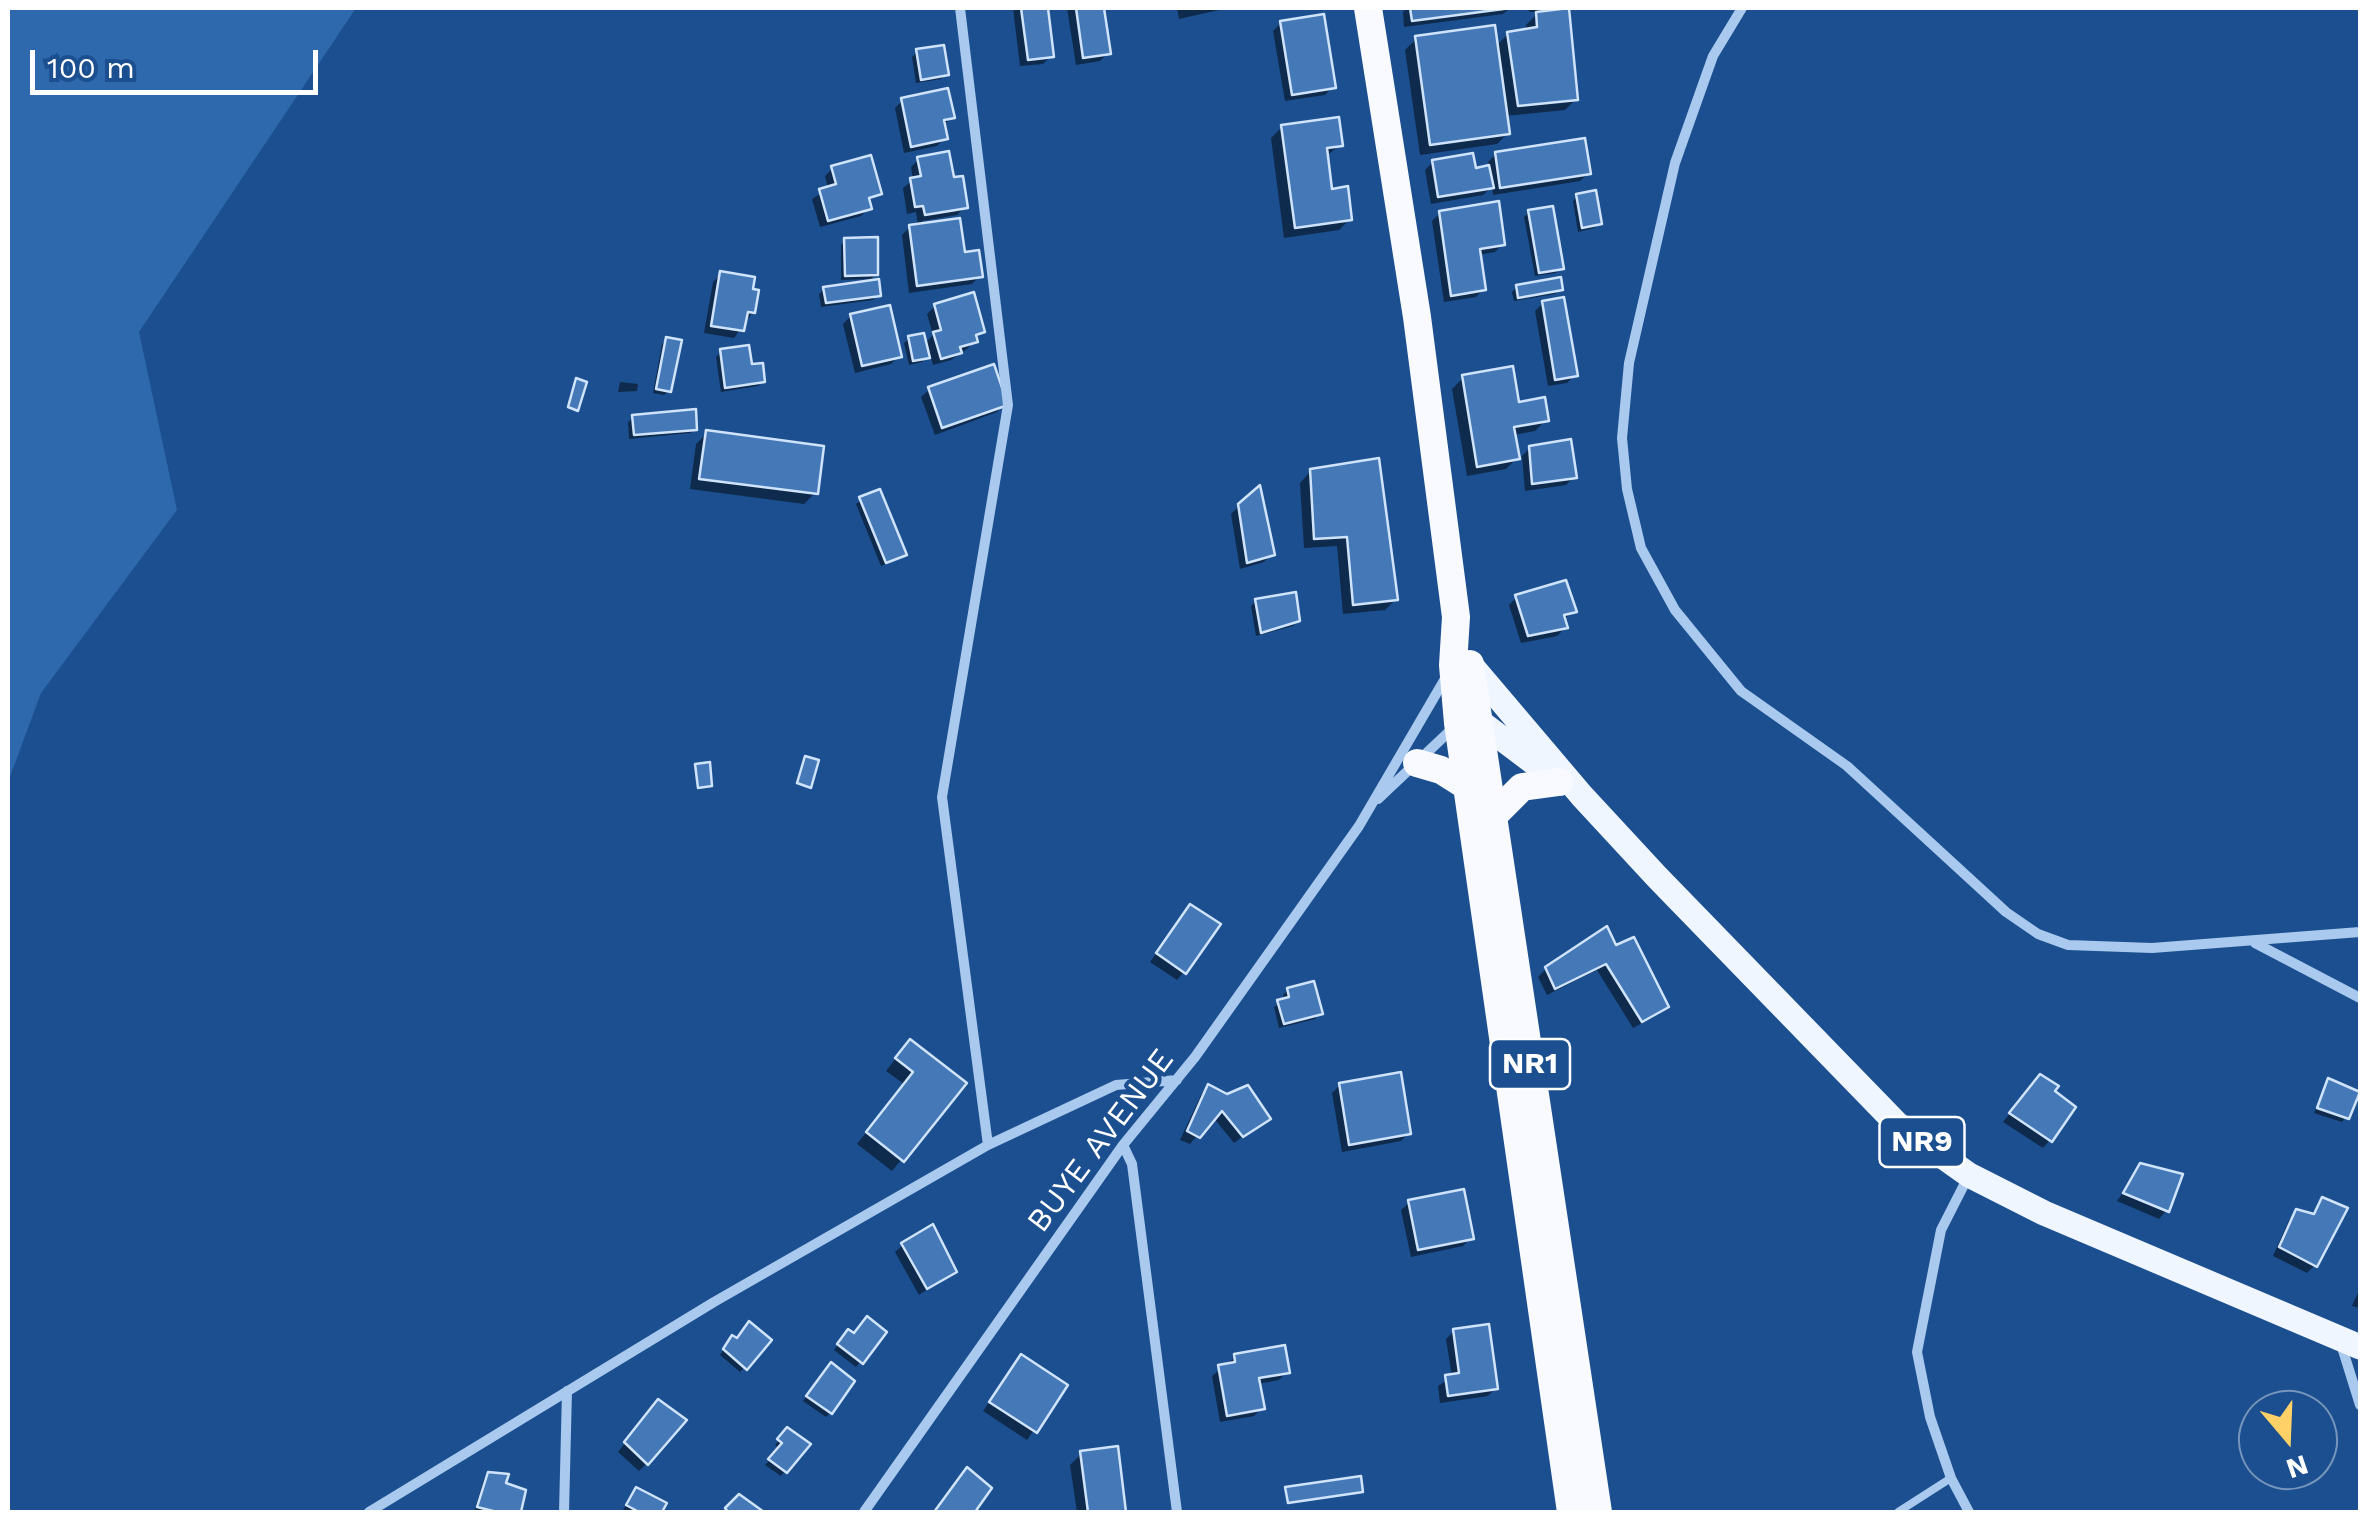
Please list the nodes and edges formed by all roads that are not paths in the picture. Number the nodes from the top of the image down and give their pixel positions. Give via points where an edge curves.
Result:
1 (960, 8) edge
2 (1368, 8) edge
3 (1742, 8) edge
4 (1462, 664) junction
5 (1469, 722) junction
6 (1417, 763) junction
7 (1468, 788) junction
8 (1570, 789) junction
9 (1378, 800) junction
10 (1493, 816) junction
11 (1498, 924) junction
12 (2360, 932) edge
13 (2254, 942) junction
14 (2360, 998) edge
15 (1177, 1080) junction
16 (1123, 1144) junction
17 (988, 1146) junction
18 (1969, 1175) junction
19 (2349, 1342) edge
20 (568, 1391) junction
21 (2360, 1405) edge
22 (1951, 1478) junction
23 (369, 1512) edge
24 (564, 1512) edge
25 (864, 1512) edge
26 (1177, 1512) edge
27 (1571, 1512) edge
28 (1598, 1512) edge
29 (1898, 1512) edge
30 (1969, 1512) edge

1 - 17 street via 1008,405 942,796
2 - 4 highway, NR1
3 - 13 street via 1714,56 1676,163 1629,363 1622,438 1640,548 1675,610 1741,691 1847,766 2038,934 2102,948
4 - 5 highway, NR1
4 - 8 main road, NR9
4 - 9 street
5 - 6 street
5 - 7 highway, NR1
5 - 8 main road, NR9
5 - 10 highway, NR1
6 - 7 highway
6 - 9 street
7 - 11 highway, NR1
8 - 10 highway via 1522,788
8 - 18 main road, NR9 via 1870,1098
9 - 15 street, BUYE AVENUE
10 - 11 highway, NR1
11 - 27 highway, NR1
11 - 28 highway, NR1
12 - 13 street
13 - 14 street
15 - 16 street, BUYE AVENUE
15 - 17 street via 1116,1085
16 - 25 street, BUYE AVENUE
16 - 26 street via 1132,1164
17 - 20 street
18 - 19 main road, NR9
18 - 22 street via 1942,1230 1917,1352
19 - 21 street
20 - 23 street
20 - 24 street
22 - 29 lane
22 - 30 street

